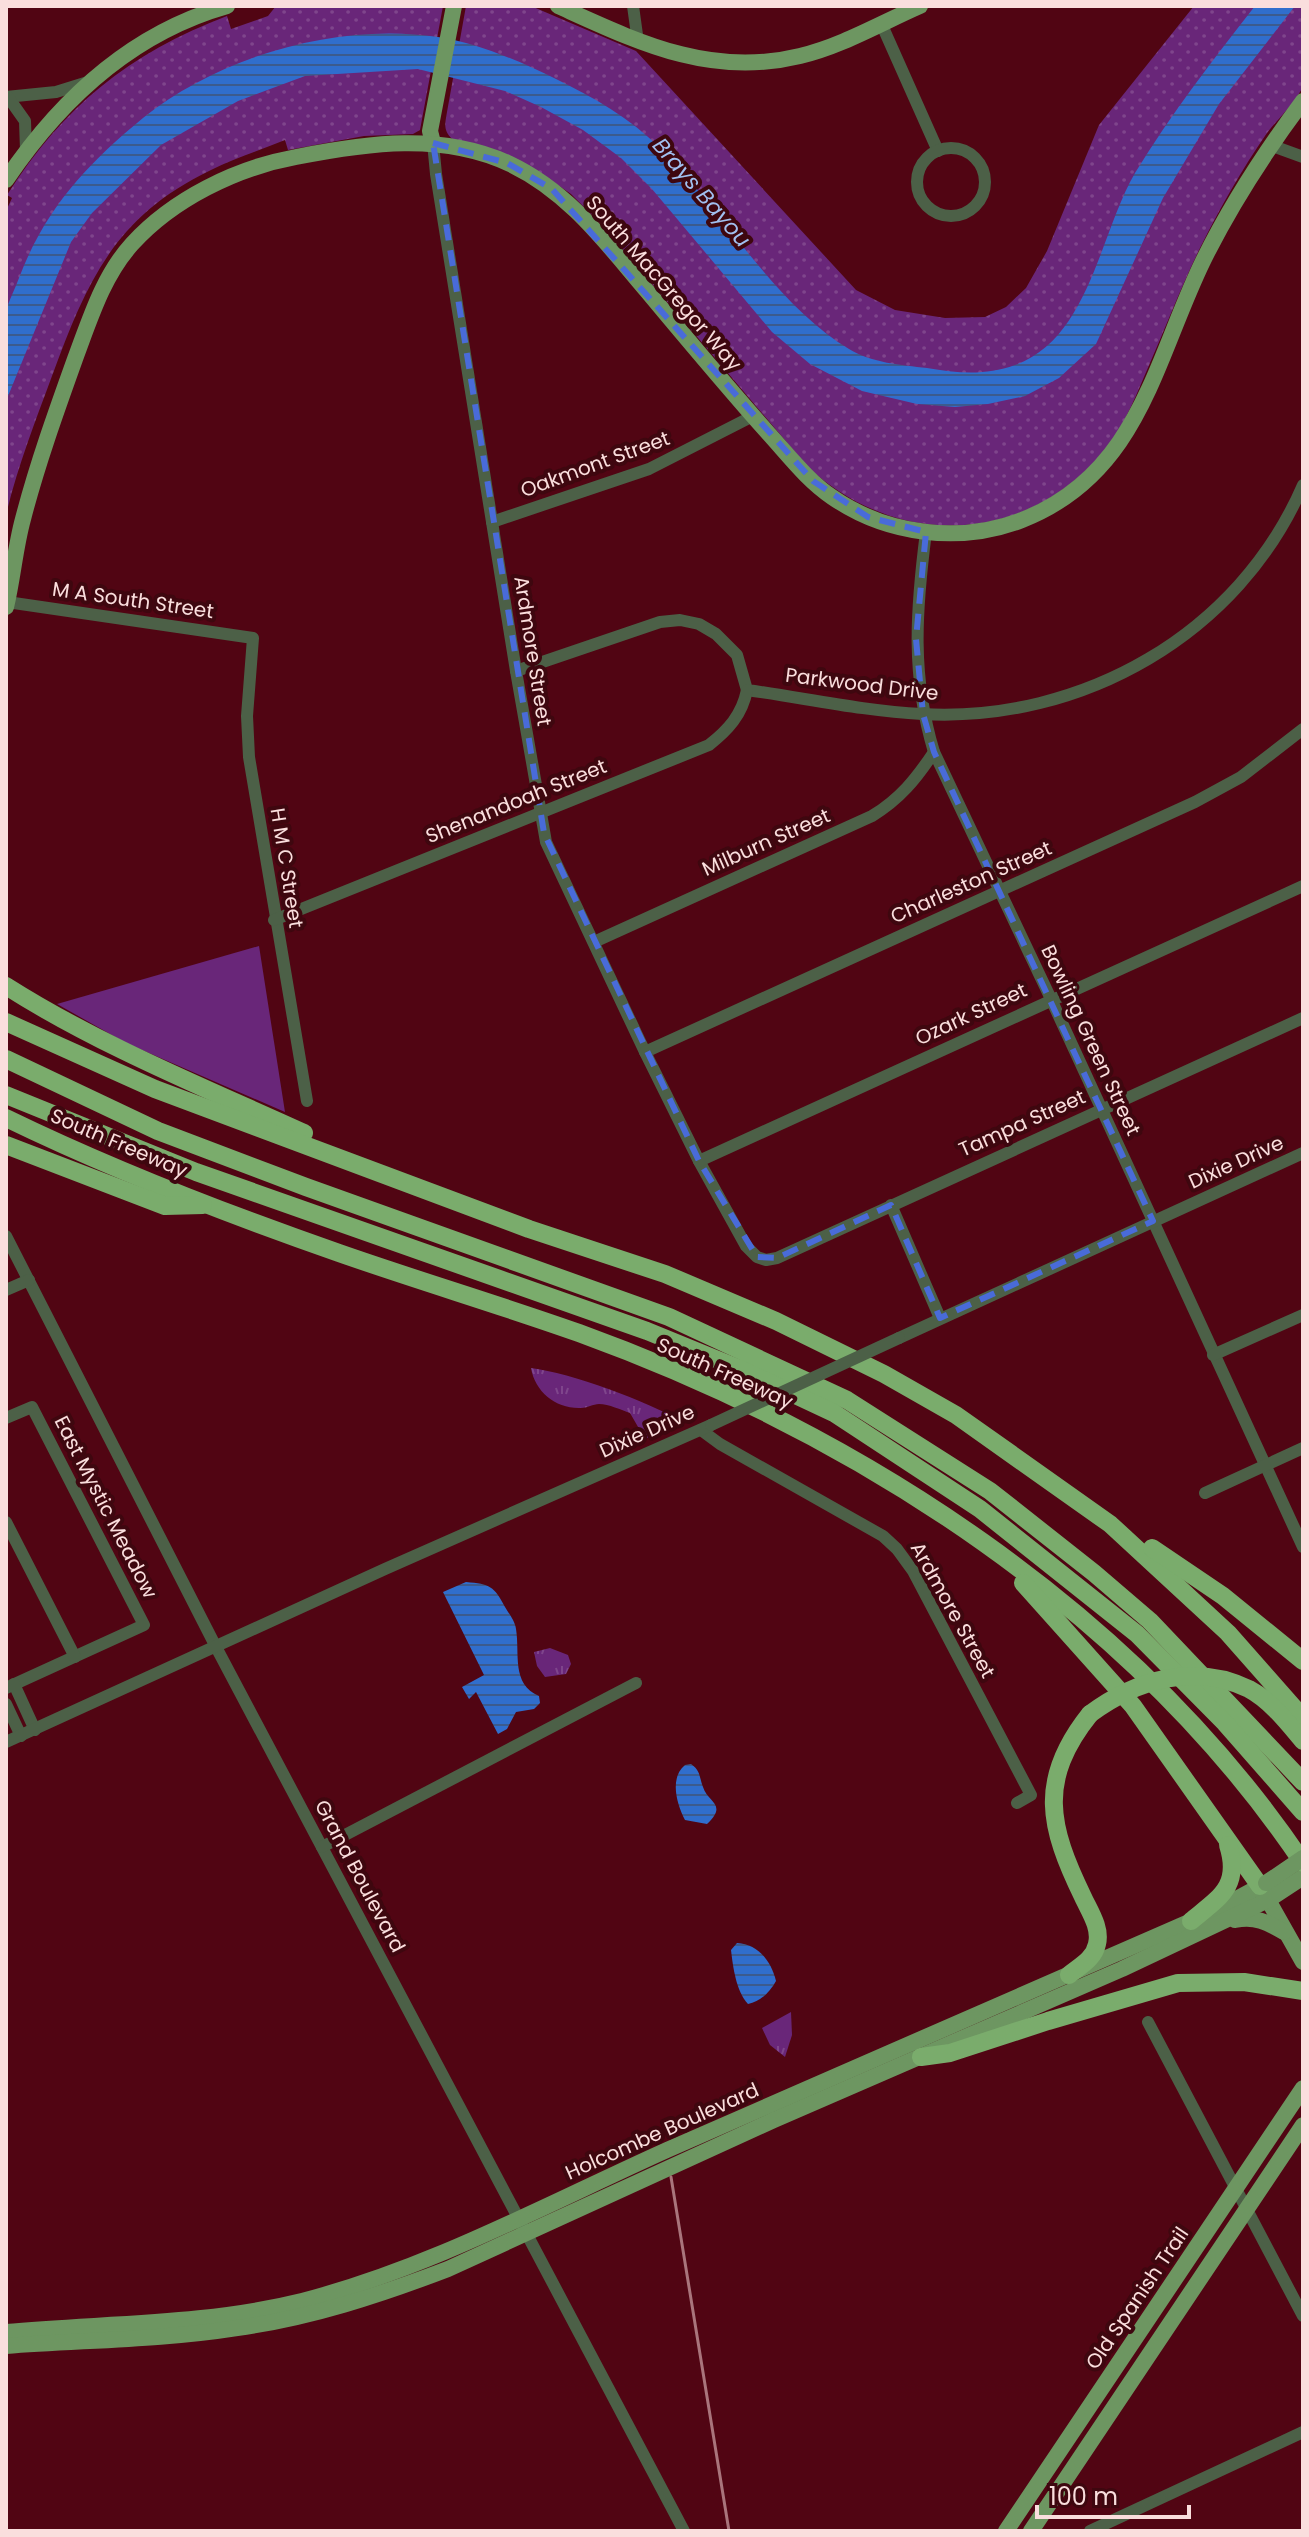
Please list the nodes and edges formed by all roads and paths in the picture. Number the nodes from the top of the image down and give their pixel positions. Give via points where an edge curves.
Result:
1 (224, 6) edge
2 (558, 6) edge
3 (633, 6) edge
4 (920, 6) edge
5 (454, 10) edge
6 (881, 23) junction
7 (638, 42) junction
8 (91, 81) junction
9 (7, 97) edge
10 (1303, 101) edge
11 (433, 143) junction
12 (1270, 145) junction
13 (26, 150) junction
14 (938, 151) junction
15 (1303, 157) edge
16 (6, 180) edge
17 (753, 416) junction
18 (1303, 485) edge
19 (492, 522) junction
20 (926, 532) junction
21 (7, 604) edge
22 (253, 638) joint
23 (516, 671) junction
24 (747, 690) junction
25 (923, 714) junction
26 (1303, 729) edge
27 (934, 752) junction
28 (540, 814) junction
29 (1303, 886) edge
30 (1001, 890) junction
31 (274, 920) junction
32 (594, 942) junction
33 (6, 986) edge
34 (1051, 999) junction
35 (1303, 1018) edge
36 (6, 1022) edge
37 (645, 1052) junction
38 (6, 1059) edge
39 (6, 1095) edge
40 (307, 1101) dead end
41 (1101, 1109) junction
42 (6, 1118) edge
43 (6, 1145) edge
44 (1303, 1153) edge
45 (699, 1161) junction
46 (434, 1192) junction
47 (210, 1205) junction
48 (891, 1205) junction
49 (1153, 1221) junction
50 (6, 1236) edge
51 (757, 1257) joint
52 (29, 1280) junction
53 (6, 1290) edge
54 (1303, 1315) edge
55 (940, 1318) junction
56 (1213, 1355) junction
57 (6, 1418) edge
58 (706, 1428) junction
59 (1303, 1448) edge
60 (1265, 1465) junction
61 (1205, 1493) dead end
62 (1080, 1500) junction
63 (6, 1522) edge
64 (1303, 1547) edge
65 (991, 1548) junction
66 (216, 1647) junction
67 (75, 1657) junction
68 (1303, 1661) edge
69 (636, 1683) dead end
70 (10, 1686) edge
71 (6, 1704) edge
72 (1303, 1718) edge
73 (35, 1730) junction
74 (21, 1736) junction
75 (1303, 1741) edge
76 (6, 1742) edge
77 (1303, 1782) edge
78 (1017, 1803) dead end
79 (1303, 1812) edge
80 (1225, 1835) junction
81 (322, 1847) junction
82 (1303, 1860) edge
83 (1303, 1877) edge
84 (1267, 1891) junction
85 (1191, 1921) junction
86 (1217, 1924) junction
87 (1288, 1935) junction
88 (1303, 1962) edge
89 (1069, 1975) junction
90 (1299, 1990) edge
91 (1148, 2022) dead end
92 (921, 2057) junction
93 (1303, 2088) edge
94 (1303, 2125) edge
95 (1236, 2187) junction
96 (1247, 2209) junction
97 (522, 2226) junction
98 (1303, 2316) edge
99 (1145, 2322) junction
100 (6, 2332) edge
101 (1162, 2333) junction
102 (6, 2346) edge
103 (1303, 2432) edge
104 (1055, 2457) junction
105 (1073, 2468) junction
106 (684, 2531) edge
107 (1006, 2531) edge
108 (1031, 2531) edge
109 (1090, 2531) edge

1 - 8 main road via 160,33
2 - 7 main road
3 - 7 street
4 - 6 main road
5 - 11 main road, Ardmore Street via 430,131
6 - 7 main road via 801,56 754,62 700,60
6 - 14 street
8 - 9 street via 56,92
8 - 13 main road
9 - 13 street via 25,121
10 - 12 main road, South MacGregor Way
11 - 17 main road, South MacGregor Way via 507,163 572,206
11 - 19 street, Ardmore Street
11 - 21 main road, South MacGregor Way via 364,146 289,158 244,172 168,212 132,244 93,310 43,449 21,525
12 - 15 street
12 - 20 main road, South MacGregor Way via 1202,264 1134,422 1098,471 1074,492 1020,520 987,530
13 - 16 main road
14 - 14 street via 918,174 920,195 934,211 964,213 980,199 982,168 958,149
17 - 19 street, Oakmont Street via 649,469
17 - 20 main road, South MacGregor Way via 834,499 868,517
18 - 25 street, Parkwood Drive via 1254,567 1179,640 1142,664 1055,700 1014,709
19 - 23 street, Ardmore Street
20 - 25 street, Bowling Green Street via 916,616
21 - 22 street, M A South Street
22 - 31 street, H M C Street via 249,757
23 - 24 street via 660,622 680,620 716,634 737,655
23 - 28 street, Ardmore Street
24 - 25 street, Parkwood Drive
24 - 28 street, Shenandoah Street via 744,708 709,745
25 - 27 street, Bowling Green Street
26 - 30 street, Charleston Street via 1241,777 1195,802
27 - 30 street, Bowling Green Street
27 - 32 street, Milburn Street via 907,790 872,816
28 - 31 street, Shenandoah Street
28 - 32 street, Ardmore Street via 550,851
29 - 34 street, Ozark Street
30 - 34 street, Bowling Green Street
30 - 37 street, Charleston Street
31 - 40 street, H M C Street
32 - 37 street, Ardmore Street
33 - 46 highway via 138,1058
34 - 41 street, Bowling Green Street
34 - 45 street, Ozark Street
35 - 41 street, Tampa Street
36 - 46 highway via 155,1089
37 - 45 street, Ardmore Street
38 - 77 highway via 158,1131 669,1317 847,1400 990,1491 1094,1573 1150,1621
39 - 79 highway via 196,1172 647,1331 834,1413 980,1509 1137,1634
41 - 48 street, Tampa Street
41 - 49 street, Bowling Green Street
42 - 47 highway, South Freeway
43 - 47 highway via 165,1206
44 - 49 street, Dixie Drive
45 - 51 street, Ardmore Street
46 - 62 highway via 665,1274 776,1321 956,1415
47 - 65 highway, South Freeway via 582,1334 725,1393 890,1479
48 - 51 street, Tampa Street via 777,1258
48 - 55 street
49 - 55 street, Dixie Drive
49 - 56 street, Bowling Green Street
50 - 52 street, Grand Boulevard
52 - 53 street
52 - 66 street, Grand Boulevard
54 - 56 street
55 - 58 street, Dixie Drive, bridge
56 - 60 street, Bowling Green Street
57 - 67 street, East Mystic Meadow via 32,1407 144,1625
58 - 66 street, Dixie Drive
58 - 78 street, Ardmore Street via 720,1444 861,1522 897,1549 1031,1795
59 - 60 street
60 - 61 street
60 - 64 street, Bowling Green Street
62 - 68 highway via 1223,1596
62 - 72 highway via 1228,1633
63 - 67 street
65 - 80 highway via 1133,1706
65 - 82 highway, South Freeway via 1139,1670 1223,1756
66 - 73 street, Dixie Drive
66 - 81 street, Grand Boulevard
67 - 70 street
69 - 81 street
70 - 73 street
71 - 74 street
73 - 74 street, Dixie Drive
74 - 76 street, Dixie Drive
75 - 89 highway, bridge via 1250,1690 1203,1677 1166,1676 1143,1683 1090,1714 1068,1743 1053,1796 1063,1855 1099,1932 1093,1955
80 - 84 highway
80 - 85 highway via 1234,1862 1228,1887
81 - 97 street, Grand Boulevard
82 - 84 main road, Holcombe Boulevard, bridge
83 - 84 main road, Holcombe Boulevard
84 - 85 main road, Holcombe Boulevard
84 - 86 main road, Holcombe Boulevard
84 - 87 main road
85 - 89 main road, Holcombe Boulevard
86 - 87 main road via 1255,1919
86 - 92 main road, Holcombe Boulevard
87 - 88 main road
89 - 97 main road, Holcombe Boulevard via 775,2102
90 - 92 highway via 1244,1982 1178,1983 950,2053
91 - 95 street
92 - 97 main road, Holcombe Boulevard
93 - 95 main road, Old Spanish Trail
94 - 96 main road, Old Spanish Trail
95 - 96 street
95 - 99 main road, Old Spanish Trail
96 - 98 street
96 - 101 main road, Old Spanish Trail
97 - 100 main road, Holcombe Boulevard via 299,2301 171,2321
97 - 102 main road, Holcombe Boulevard via 403,2286 301,2317 166,2337
97 - 106 street, Grand Boulevard
99 - 101 main road
99 - 104 main road, Old Spanish Trail
101 - 105 main road, Old Spanish Trail
103 - 109 street
104 - 105 main road
104 - 107 main road, Old Spanish Trail
105 - 108 main road, Old Spanish Trail

